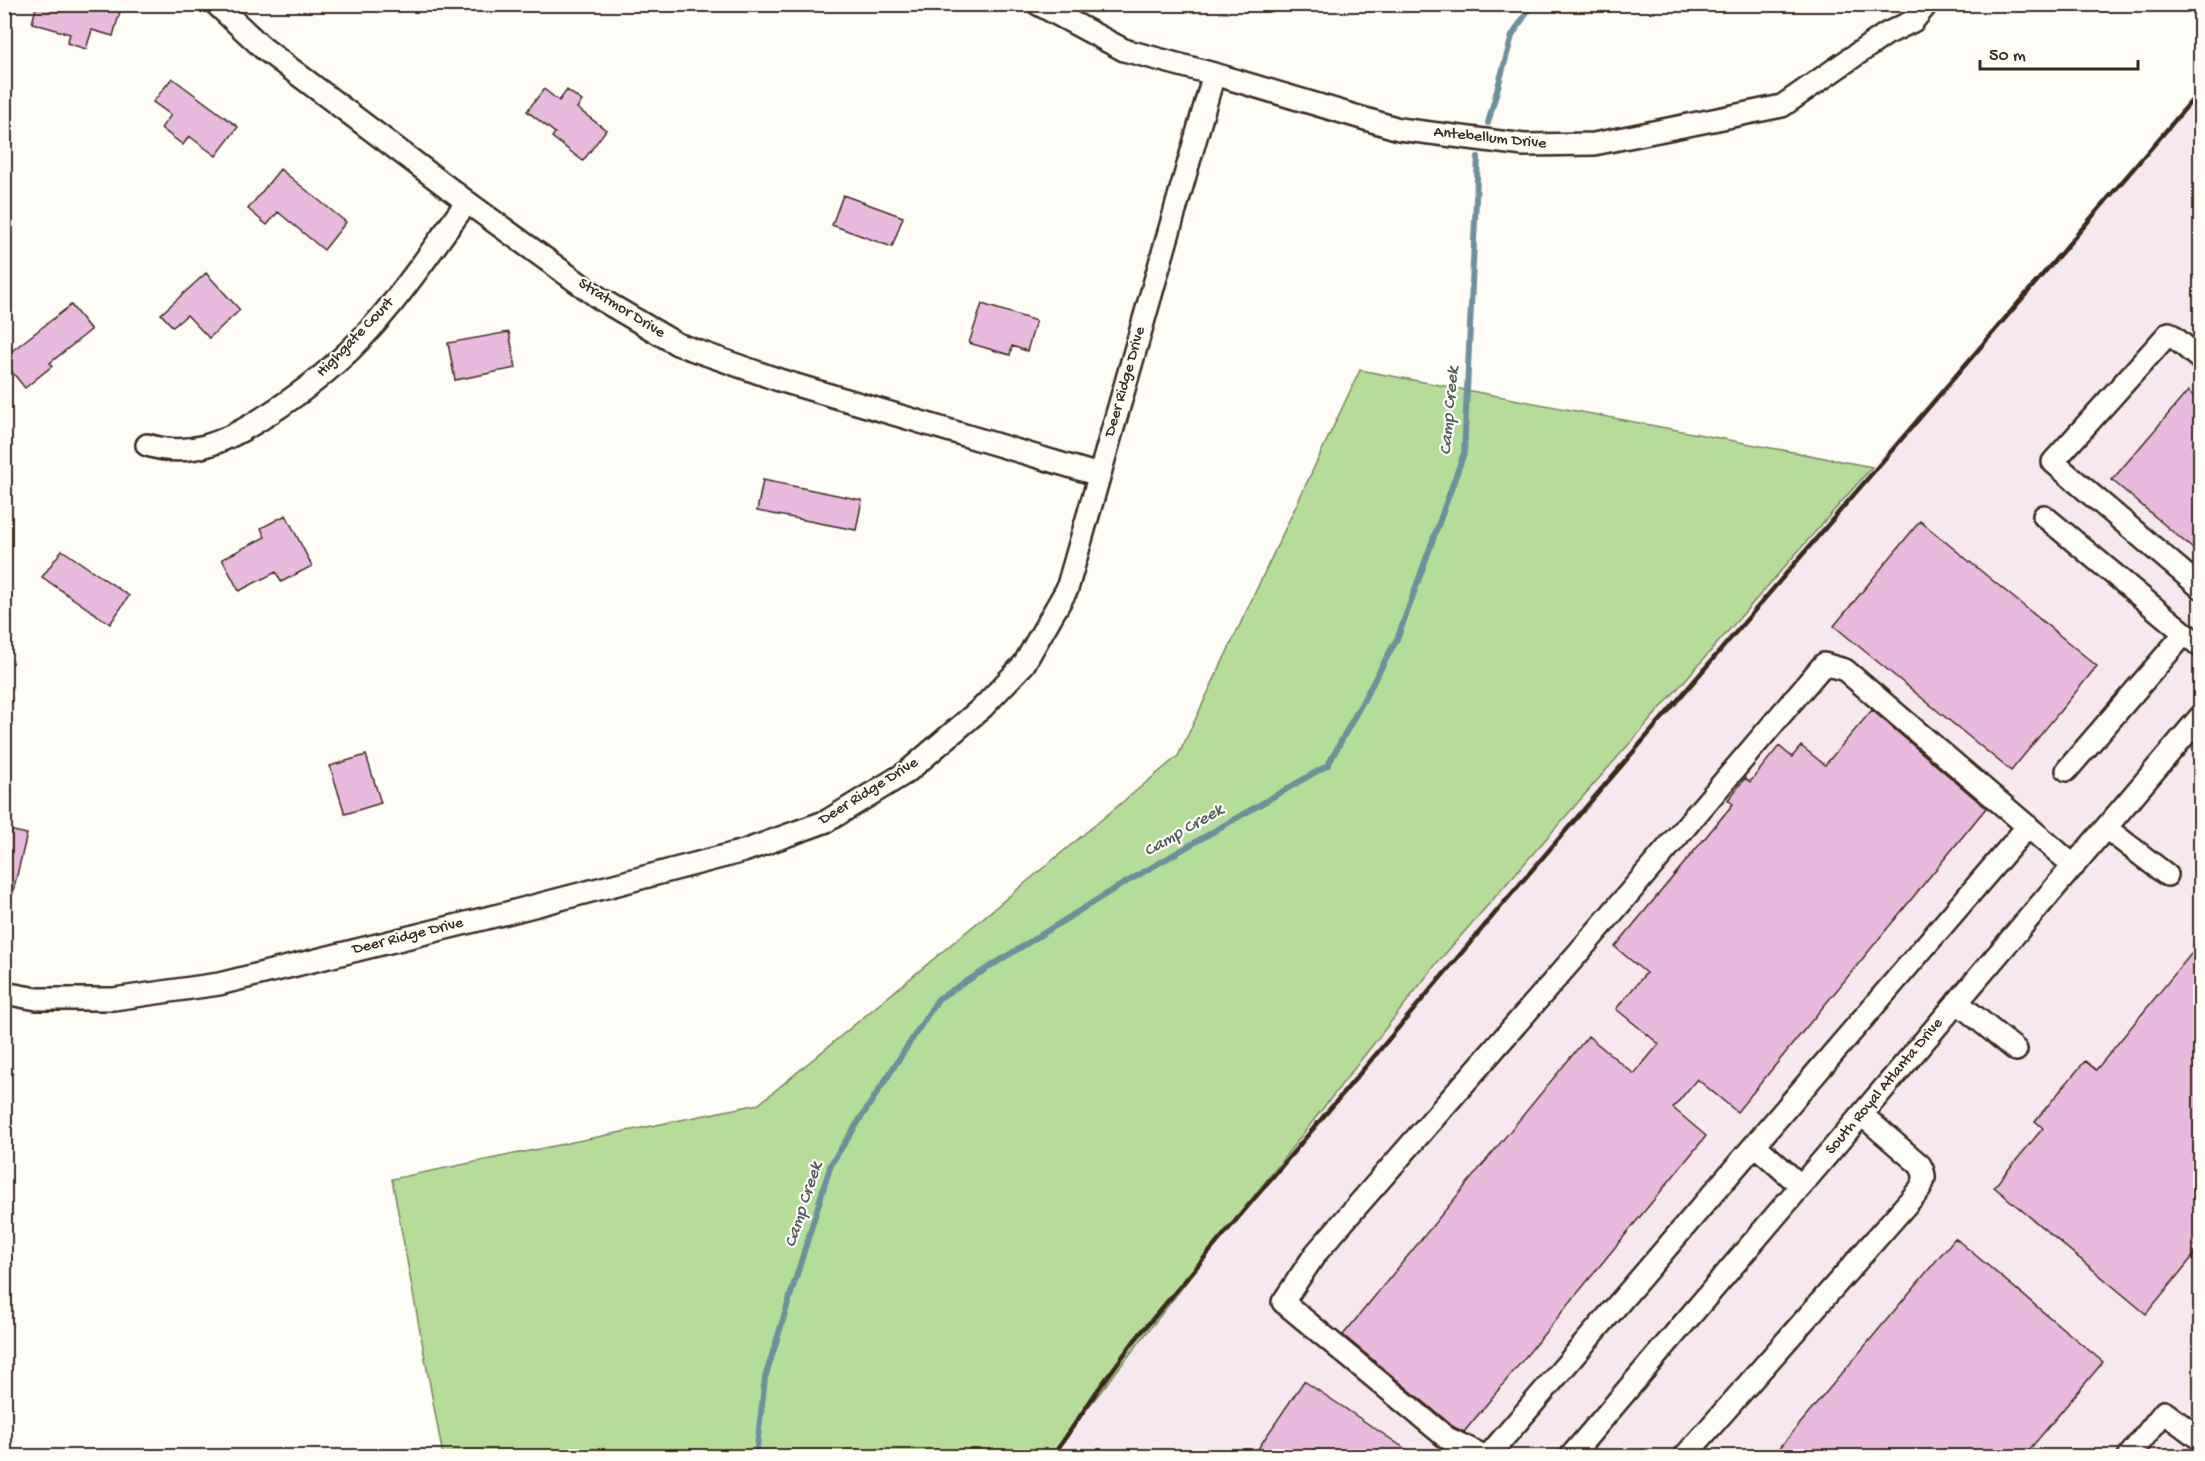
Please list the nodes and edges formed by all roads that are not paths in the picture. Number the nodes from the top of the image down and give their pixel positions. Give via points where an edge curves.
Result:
1 (216, 4) edge
2 (1038, 4) edge
3 (1927, 4) edge
4 (1214, 74) junction
5 (468, 202) junction
6 (2200, 359) edge
7 (147, 445) dead end
8 (1099, 475) junction
9 (2044, 516) dead end
10 (2200, 588) edge
11 (2193, 639) edge
12 (2200, 717) edge
13 (2067, 770) dead end
14 (2028, 826) junction
15 (2106, 828) junction
16 (2074, 866) junction
17 (2167, 874) dead end
18 (4, 993) edge
19 (1957, 1002) junction
20 (2016, 1050) dead end
21 (1862, 1115) junction
22 (1755, 1145) junction
23 (1801, 1186) junction
24 (2200, 1439) edge
25 (1484, 1456) edge
26 (1488, 1456) edge
27 (1570, 1456) edge
28 (1685, 1456) edge
29 (2129, 1456) edge

1 - 5 street, Stratmor Drive via 263,48
2 - 4 street, Antebellum Drive via 1124,51
3 - 4 street, Antebellum Drive via 1913,21 1886,34 1782,106 1594,144 1524,145 1399,129
4 - 8 street, Deer Ridge Drive
5 - 7 street, Highgate Court via 387,310 337,363 288,403 233,436 193,450 165,451
5 - 8 street, Stratmor Drive via 602,300 677,344 779,380
6 - 10 street via 2169,333 2053,462
8 - 18 street, Deer Ridge Drive via 1067,589 1024,664 908,772 827,821 744,851 219,984 114,999 38,999
9 - 11 street
11 - 13 street
12 - 15 street, South Royal Atlanta Drive
14 - 16 street
14 - 22 street
14 - 25 street via 1845,670 1824,664 1316,1253 1283,1302 1447,1438
15 - 16 street, South Royal Atlanta Drive
15 - 17 street
16 - 19 street, South Royal Atlanta Drive
19 - 20 street
19 - 21 street, South Royal Atlanta Drive
21 - 23 street, South Royal Atlanta Drive
21 - 28 street via 1920,1165 1925,1175 1920,1190
22 - 23 street
22 - 26 street
23 - 27 street, South Royal Atlanta Drive
24 - 29 street via 2164,1412

